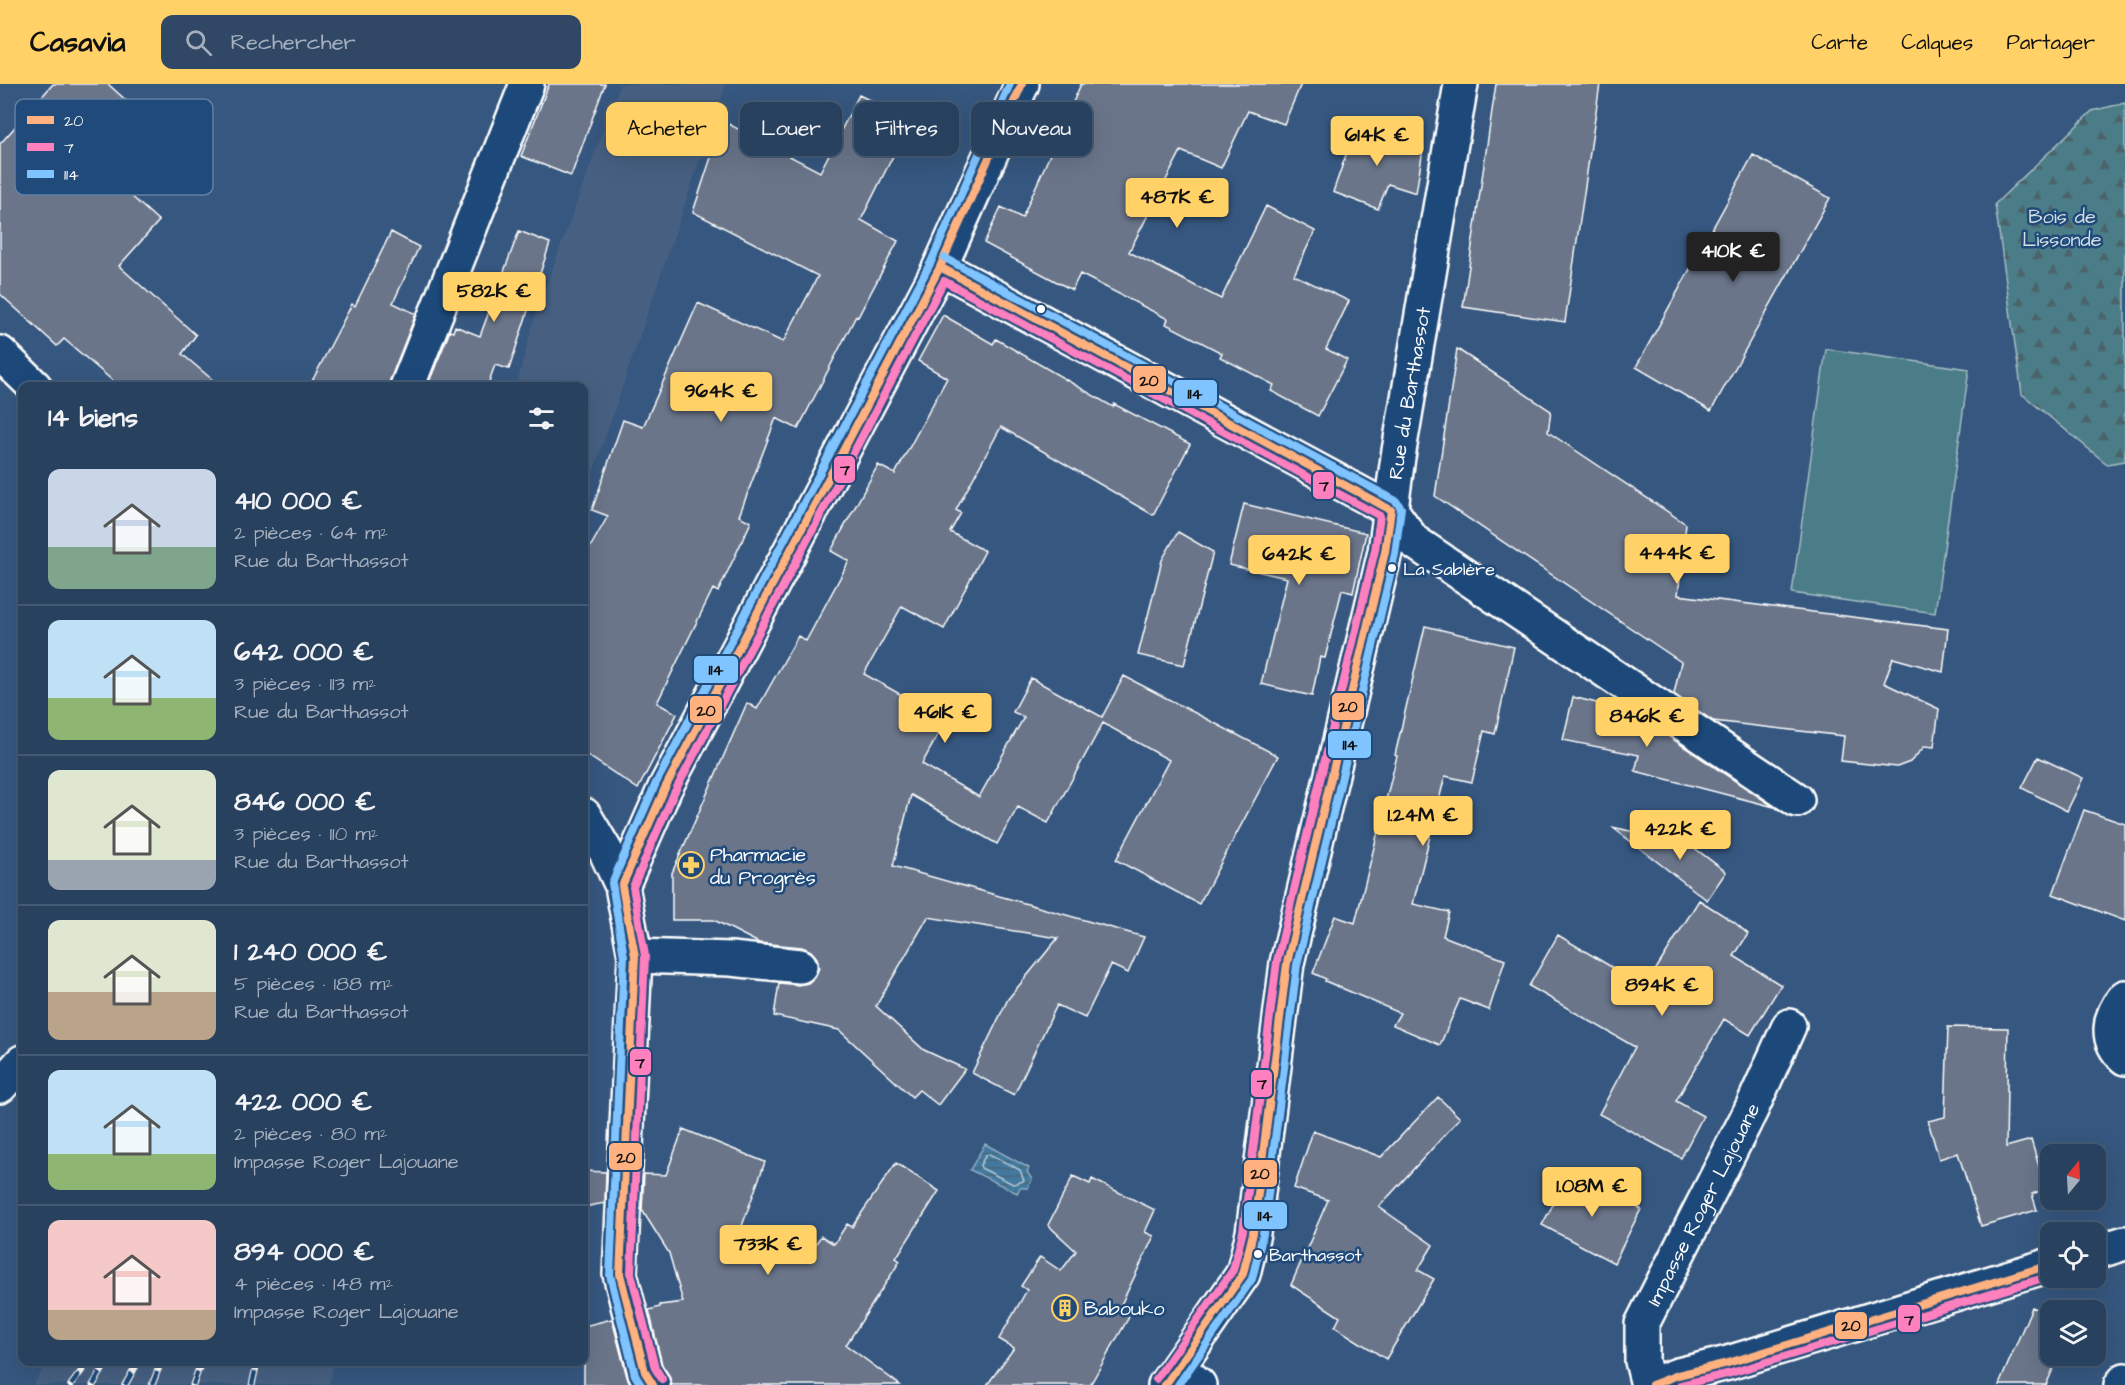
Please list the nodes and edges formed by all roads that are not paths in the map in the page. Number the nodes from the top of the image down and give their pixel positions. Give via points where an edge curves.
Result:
1 (527, 84) edge
2 (1022, 84) edge
3 (1461, 84) edge
4 (940, 267) junction
5 (0, 353) edge
6 (30, 382) edge
7 (409, 382) edge
8 (1391, 510) junction
9 (1797, 800) dead end
10 (588, 822) edge
11 (622, 886) junction
12 (635, 956) junction
13 (800, 966) dead end
14 (2125, 997) edge
15 (1789, 1026) dead end
16 (2125, 1058) edge
17 (18, 1066) edge
18 (0, 1086) edge
19 (2125, 1243) edge
20 (2106, 1249) edge
21 (2040, 1268) edge
22 (1181, 1379) edge
23 (2125, 1380) edge
24 (653, 1385) edge
25 (1650, 1385) edge
26 (2121, 1385) edge

1 - 7 street
2 - 4 street
3 - 8 street, Rue du Barthassot
4 - 8 street
4 - 11 street via 665,788
5 - 6 street
8 - 9 street via 1413,541
8 - 22 street, Rue du Barthassot via 1385,552 1287,963 1251,1243 1243,1274
10 - 11 street
11 - 12 street
12 - 13 street
12 - 24 street via 620,1274 645,1372
14 - 16 street via 2111,1023 2112,1038
15 - 25 street, Impasse Roger Lajouane via 1751,1110 1642,1324 1642,1361
17 - 18 street
19 - 20 street
21 - 25 street
23 - 26 street

